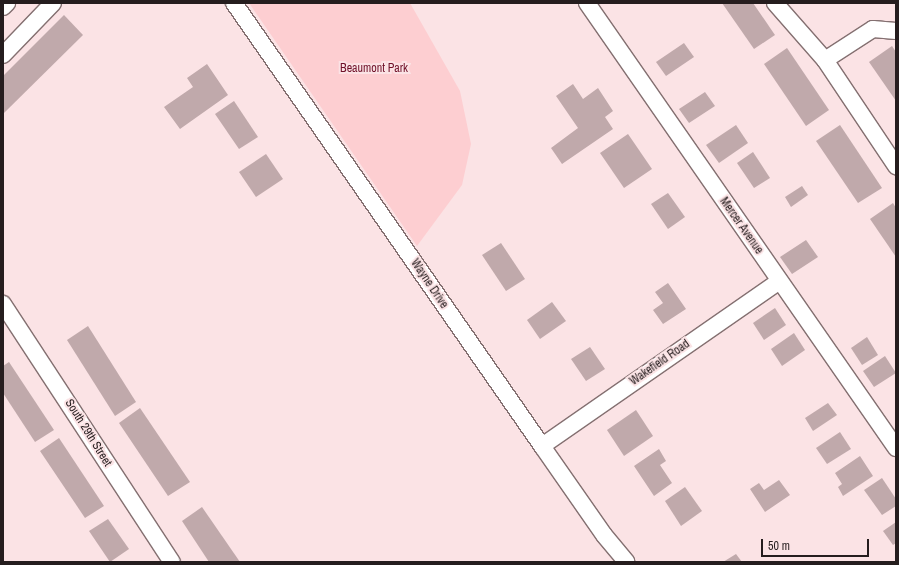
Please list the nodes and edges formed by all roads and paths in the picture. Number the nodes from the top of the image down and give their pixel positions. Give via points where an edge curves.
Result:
1 (7, 3) edge
2 (53, 3) edge
3 (234, 3) edge
4 (588, 3) edge
5 (775, 3) edge
6 (3, 7) edge
7 (896, 31) edge
8 (3, 55) edge
9 (825, 60) junction
10 (896, 166) edge
11 (779, 281) junction
12 (3, 304) edge
13 (542, 446) junction
14 (896, 448) edge
15 (622, 560) edge
16 (172, 562) edge

1 - 6 street
2 - 8 street
3 - 13 street, Wayne Drive
4 - 11 street, Mercer Avenue
5 - 9 street
7 - 9 street via 873,29
9 - 10 street
11 - 13 street, Wakefield Road
11 - 14 street, Mercer Avenue
12 - 16 street, South 29th Street
13 - 15 street, Wayne Drive

